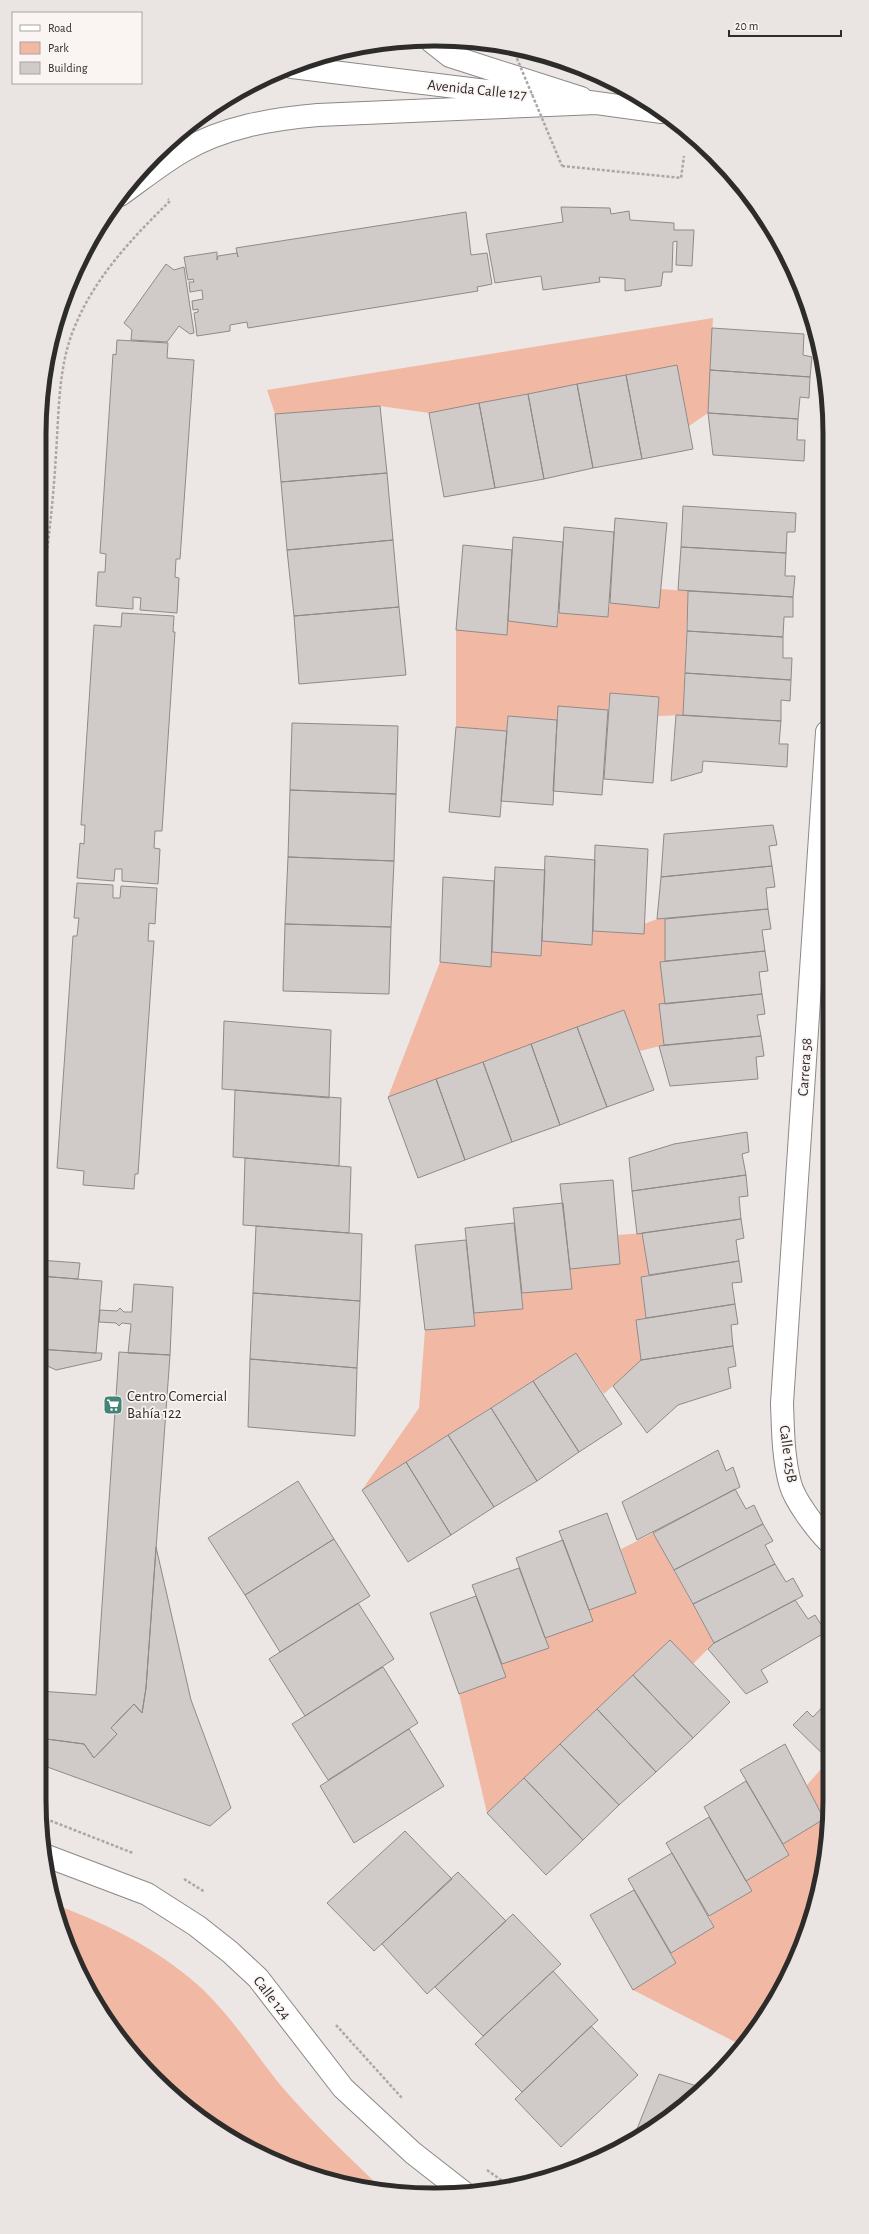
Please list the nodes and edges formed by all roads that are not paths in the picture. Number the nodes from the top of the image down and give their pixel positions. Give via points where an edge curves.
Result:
1 (438, 46) edge
2 (305, 69) edge
3 (596, 103) junction
4 (649, 110) edge
5 (140, 180) edge
6 (823, 792) edge
7 (782, 1403) joint
8 (823, 1536) edge
9 (50, 1857) edge
10 (457, 2187) edge

1 - 3 street via 450,56
2 - 3 street, Avenida Calle 127 via 442,87
3 - 4 street, Avenida Calle 127
3 - 5 street via 274,119 245,126 184,150
6 - 7 street, Carrera 58
7 - 8 street, Calle 125B via 783,1437 790,1484
9 - 10 street, Calle 124 via 147,1894 197,1926 230,1952 258,1978 344,2088 412,2153

